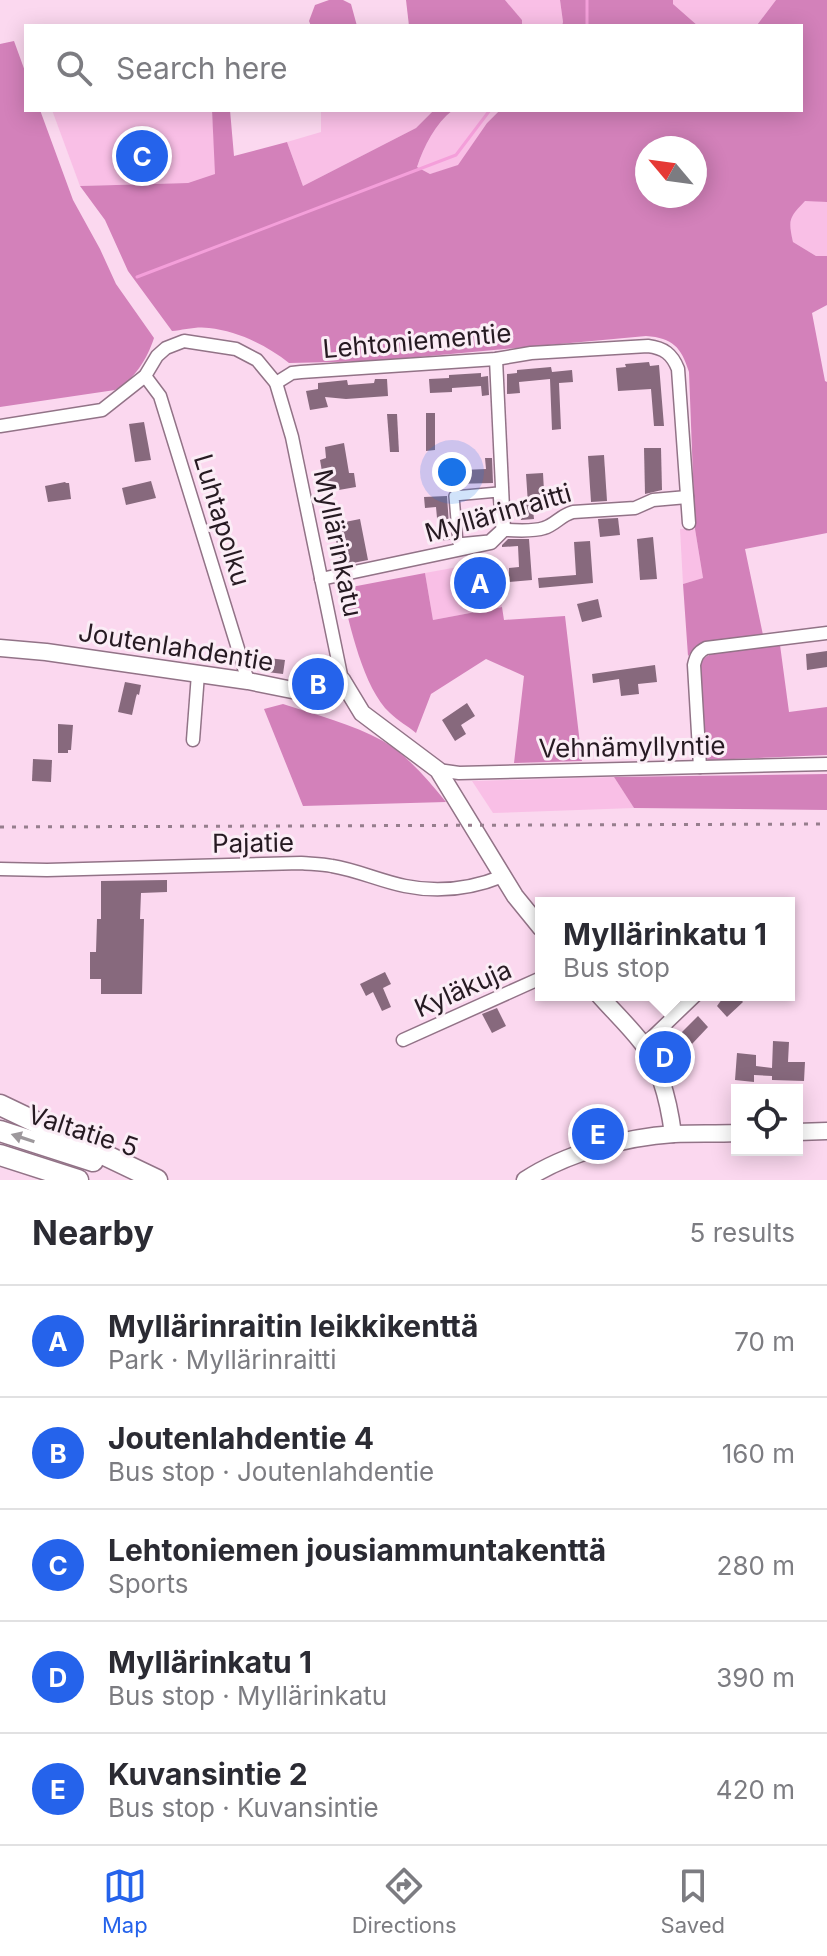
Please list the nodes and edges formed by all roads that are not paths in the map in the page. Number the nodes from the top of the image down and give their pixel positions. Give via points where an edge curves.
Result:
1 (496, 359) junction
2 (145, 376) junction
3 (276, 383) junction
4 (0, 426) edge
5 (687, 497) junction
6 (689, 523) dead end
7 (504, 530) junction
8 (458, 543) joint
9 (321, 579) junction
10 (827, 633) edge
11 (0, 648) edge
12 (198, 674) junction
13 (342, 680) junction
14 (248, 681) junction
15 (193, 740) dead end
16 (827, 764) edge
17 (700, 767) junction
18 (438, 770) junction
19 (0, 869) edge
20 (503, 876) junction
21 (535, 921) edge
22 (535, 981) edge
23 (604, 1001) edge
24 (690, 1001) edge
25 (403, 1040) dead end
26 (644, 1045) junction
27 (0, 1105) edge
28 (0, 1131) edge
29 (827, 1131) edge
30 (803, 1132) edge
31 (731, 1133) edge
32 (673, 1134) junction
33 (0, 1155) edge
34 (78, 1180) edge
35 (150, 1180) edge
36 (157, 1180) edge
37 (525, 1180) edge

1 - 3 street, Lehtoniementie via 301,372
1 - 5 street, Lehtoniementie via 648,346 666,352 678,369
1 - 7 street
2 - 3 street via 157,356 184,341 236,349 257,360
2 - 4 street via 102,410
2 - 14 street, Luhtapolku via 160,396
3 - 9 street, Myllärinkatu
5 - 6 street
5 - 7 street, Myllärinraitti via 653,500 635,508 573,512 541,529
7 - 9 street, Myllärinraitti via 491,543
8 - 8 street via 454,496 498,492 501,529 489,540
9 - 13 street, Myllärinkatu
10 - 17 street via 700,651 694,665
11 - 12 street, Joutenlahdentie
12 - 14 street, Joutenlahdentie
12 - 15 street
13 - 14 street, Joutenlahdentie via 312,694
13 - 18 street, Myllärinkatu via 362,713
16 - 17 street, Vehnämyllyntie
17 - 18 street, Vehnämyllyntie
18 - 20 street, Myllärinkatu
19 - 20 street, Pajatie via 301,863 332,865 433,889 463,889
20 - 21 street, Myllärinkatu
22 - 25 street, Kyläkuja
23 - 26 street
24 - 26 street
26 - 32 street via 659,1076
27 - 36 highway
35 -> 28 highway, Valtatie 5
29 - 30 street
31 - 32 street
32 - 37 street via 578,1155
33 - 34 highway, Valtatie 5

